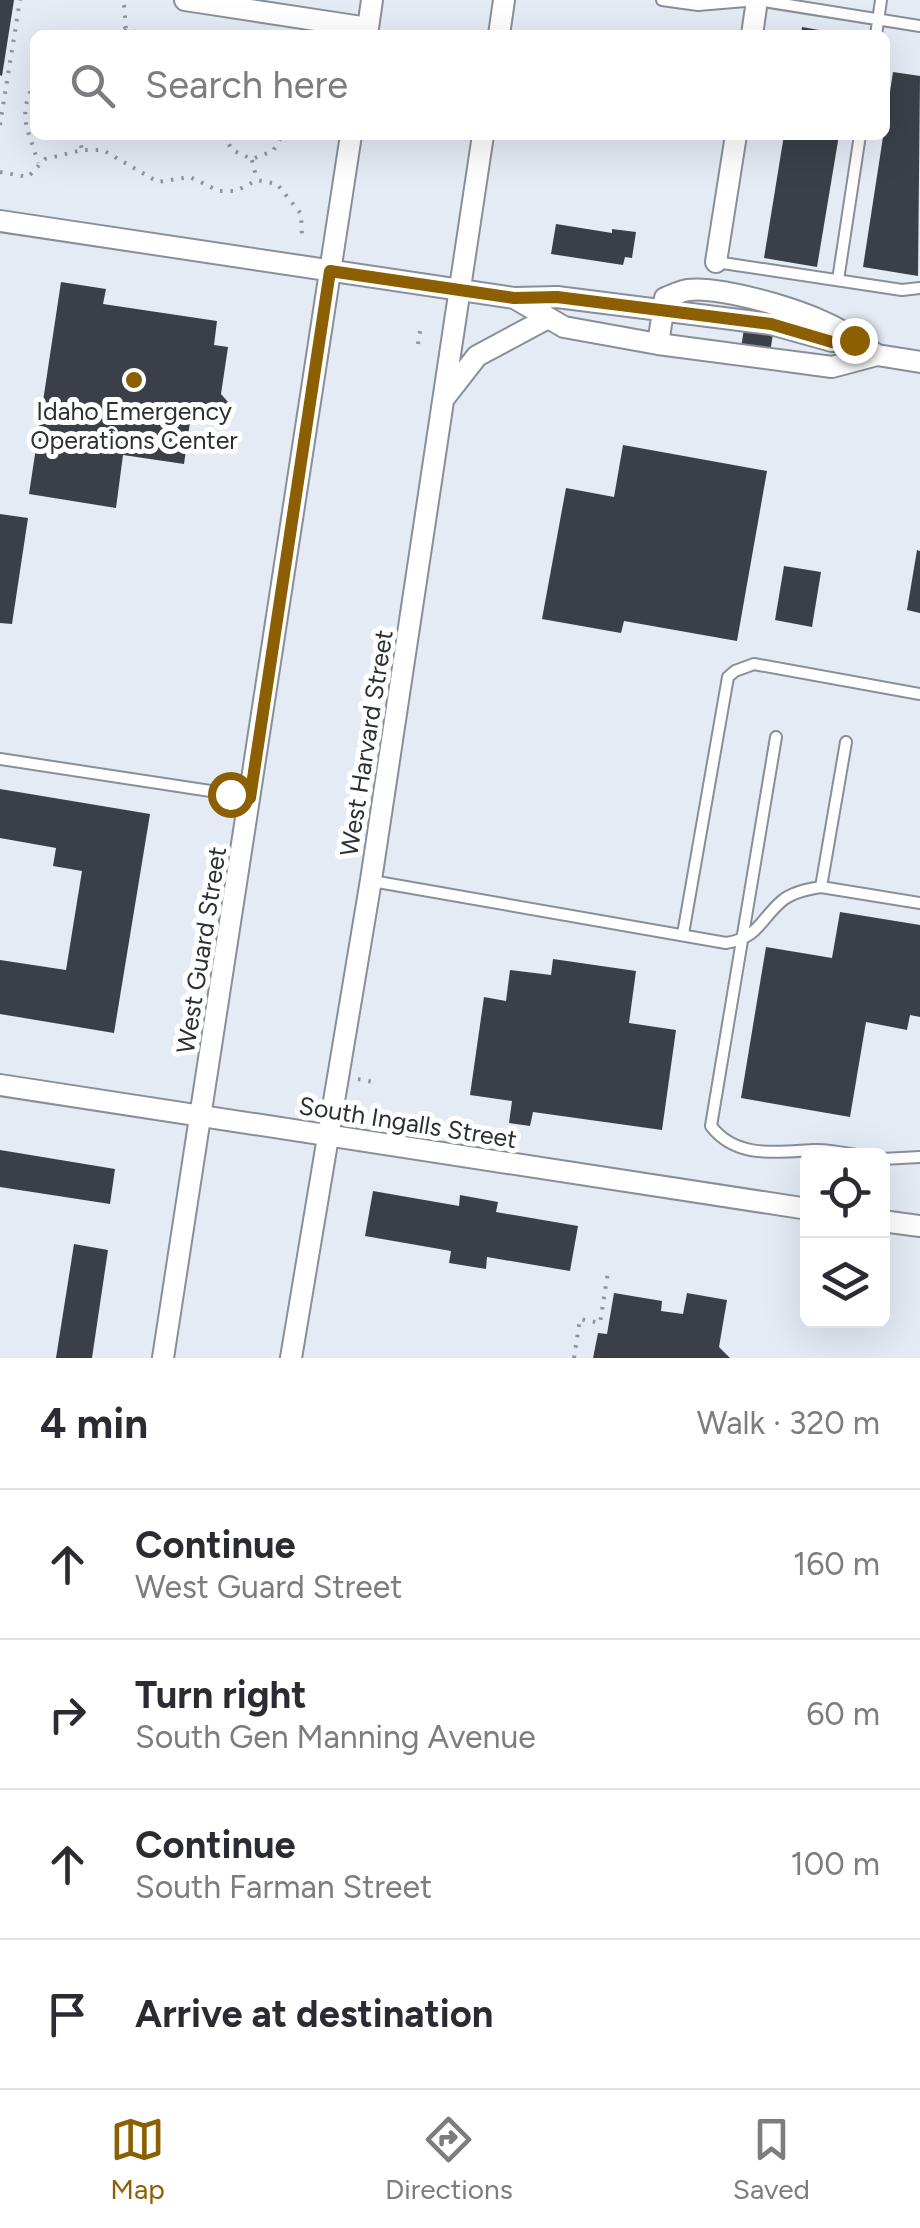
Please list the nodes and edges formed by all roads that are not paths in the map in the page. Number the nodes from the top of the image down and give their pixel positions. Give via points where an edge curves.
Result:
1 (186, 0) edge
2 (372, 0) edge
3 (504, 0) edge
4 (662, 0) edge
5 (757, 0) edge
6 (881, 0) edge
7 (878, 19) junction
8 (920, 26) edge
9 (361, 30) edge
10 (367, 30) edge
11 (500, 30) edge
12 (753, 30) edge
13 (877, 30) edge
14 (350, 140) edge
15 (482, 140) edge
16 (735, 140) edge
17 (859, 140) edge
18 (0, 220) edge
19 (716, 262) joint
20 (330, 271) junction
21 (838, 280) junction
22 (920, 288) edge
23 (459, 290) junction
24 (514, 298) junction
25 (664, 304) junction
26 (548, 318) junction
27 (658, 344) junction
28 (877, 356) junction
29 (920, 362) edge
30 (444, 398) junction
31 (920, 694) edge
32 (776, 736) dead end
33 (846, 742) dead end
34 (0, 759) edge
35 (250, 798) junction
36 (370, 880) junction
37 (820, 887) junction
38 (920, 902) edge
39 (683, 934) junction
40 (742, 940) junction
41 (0, 1085) edge
42 (201, 1116) junction
43 (327, 1135) junction
44 (800, 1152) edge
45 (920, 1158) edge
46 (890, 1159) edge
47 (800, 1208) edge
48 (890, 1222) edge
49 (920, 1226) edge
50 (164, 1358) edge
51 (292, 1358) edge

1 - 9 street
2 - 10 street
3 - 11 street
4 - 5 lane
5 - 7 lane
5 - 12 street
6 - 7 lane
7 - 8 lane
7 - 13 lane
14 - 20 street, West Guard Street
15 - 23 street, West Harvard Street
16 - 19 street
17 - 21 lane
18 - 20 street
19 - 21 lane
20 - 23 street
20 - 35 street, West Guard Street
21 - 22 lane
23 - 24 street
23 - 30 street, West Harvard Street
24 - 25 street
24 - 26 street
25 - 27 street
25 - 28 street via 832,342 854,340
26 - 27 street via 564,327
26 - 30 street via 477,356
27 - 28 street via 832,367
28 - 29 street
30 - 36 street, West Harvard Street
31 - 39 lane via 754,664 728,678
32 - 40 lane
33 - 37 lane
34 - 35 lane
35 - 42 street, West Guard Street
36 - 39 lane
36 - 43 street, West Harvard Street
37 - 38 lane
37 - 40 lane via 784,898
39 - 40 lane
40 - 44 lane via 711,1126 737,1147
41 - 42 street, South Ingalls Street
42 - 43 street, South Ingalls Street
42 - 50 street, West Guard Street
43 - 47 street, South Ingalls Street
43 - 51 street, West Harvard Street
45 - 46 lane
48 - 49 street

